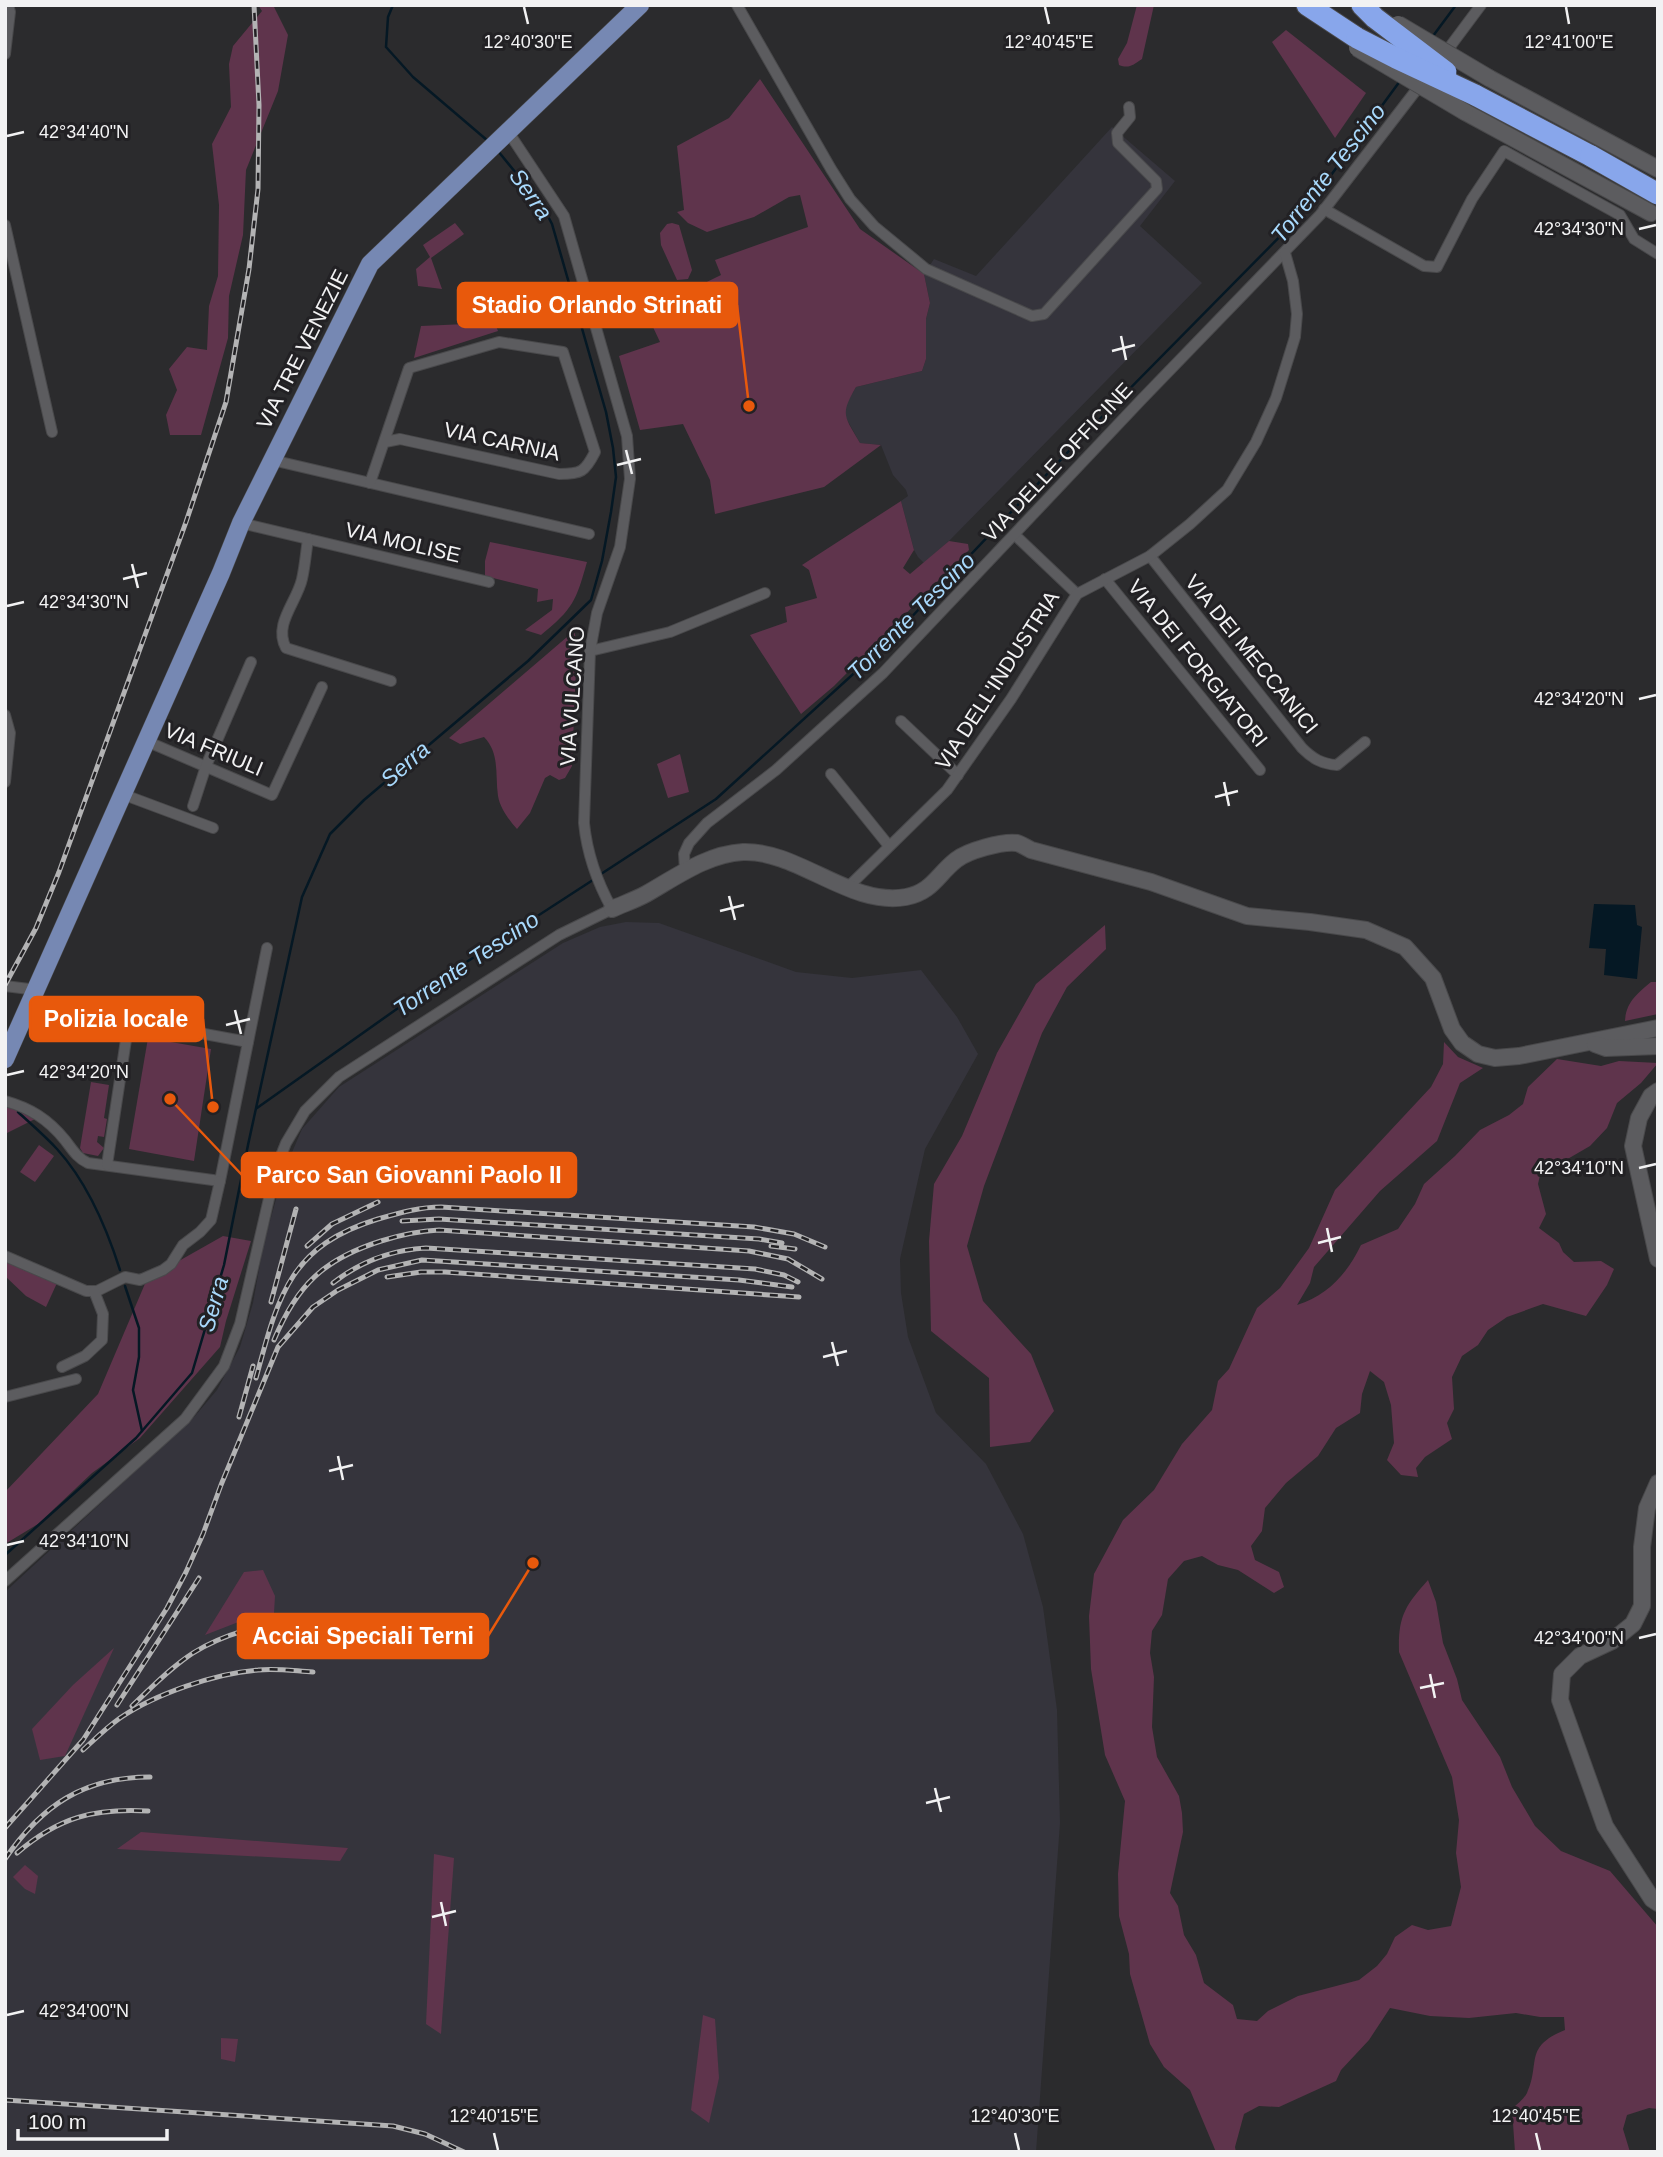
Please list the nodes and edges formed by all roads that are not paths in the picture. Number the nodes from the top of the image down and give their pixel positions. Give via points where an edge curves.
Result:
1 (9, 5) edge
2 (640, 5) edge
3 (737, 5) edge
4 (1307, 5) edge
5 (1334, 5) edge
6 (1481, 5) edge
7 (1366, 22) edge
8 (5, 54) edge
9 (1470, 103) junction
10 (1129, 107) dead end
11 (505, 136) junction
12 (1658, 169) edge
13 (1658, 185) edge
14 (1324, 209) junction
15 (1656, 210) edge
16 (5, 225) edge
17 (1656, 249) edge
18 (1285, 253) junction
19 (52, 432) dead end
20 (386, 442) junction
21 (272, 460) junction
22 (370, 483) junction
23 (241, 523) junction
24 (589, 534) dead end
25 (1015, 535) junction
26 (308, 539) junction
27 (1150, 556) junction
28 (1105, 579) junction
29 (489, 582) dead end
30 (765, 593) dead end
31 (1077, 594) junction
32 (590, 651) junction
33 (251, 662) dead end
34 (391, 681) dead end
35 (322, 687) dead end
36 (5, 715) edge
37 (901, 721) dead end
38 (146, 741) junction
39 (1365, 742) dead end
40 (206, 766) junction
41 (1260, 770) dead end
42 (831, 774) dead end
43 (958, 775) junction
44 (5, 782) edge
45 (122, 794) junction
46 (192, 806) dead end
47 (214, 828) dead end
48 (889, 846) junction
49 (685, 870) junction
50 (847, 888) junction
51 (612, 909) junction
52 (267, 948) dead end
53 (5, 986) edge
54 (37, 990) junction
55 (62, 1011) dead end
56 (129, 1020) junction
57 (1658, 1028) edge
58 (1590, 1041) junction
59 (248, 1042) junction
60 (1658, 1046) edge
61 (5, 1059) edge
62 (1658, 1091) edge
63 (5, 1101) edge
64 (107, 1165) junction
65 (220, 1181) junction
66 (5, 1256) edge
67 (1658, 1259) edge
68 (94, 1291) junction
69 (62, 1367) dead end
70 (76, 1379) dead end
71 (5, 1397) edge
72 (1658, 1483) edge
73 (5, 1581) edge
74 (1658, 1903) edge

1 - 8 street
2 - 11 main road, VIA TRE VENEZIE
3 - 10 street via 831,169 874,226 926,269 1032,316 1044,314 1157,189 1157,181 1118,143 1117,133 1130,117
4 - 7 highway
5 - 7 highway
6 - 14 street, VIA DELLE OFFICINE
7 - 9 highway, bridge
7 - 12 street, bridge via 1422,40
9 - 15 street
9 - 15 highway, bridge via 1591,156
11 - 21 main road, VIA TRE VENEZIE via 370,264
11 - 32 street, VIA VULCANO via 564,216 628,436 630,479 621,547 597,614
13 - 15 street via 1650,200
14 - 17 street via 1424,266 1437,267 1504,151 1620,215 1634,239
14 - 18 street, VIA DELLE OFFICINE
16 - 19 street
18 - 25 street, VIA DELLE OFFICINE
18 - 27 street, VIA DELL'INDUSTRIA via 1297,314 1295,337 1276,398 1227,490
20 - 20 street, VIA CARNIA via 400,439 559,474 577,474 595,452 563,352 499,341 409,368
20 - 22 street, VIA CARNIA
21 - 22 street
21 - 23 main road, VIA TRE VENEZIE
22 - 24 street
23 - 26 street, VIA MOLISE
23 - 38 main road, VIA TRE VENEZIE
25 - 31 street
25 - 49 street, VIA DELLE OFFICINE via 883,673 776,770 707,823 689,843
26 - 29 street, VIA MOLISE
26 - 34 street via 301,581 282,626 286,648
27 - 28 street, VIA DELL'INDUSTRIA
27 - 39 street, VIA DEI MECCANICI via 1312,757 1337,765
28 - 31 street, VIA DELL'INDUSTRIA
28 - 41 street, VIA DEI FORGIATORI
30 - 32 street via 670,632
31 - 43 street, VIA DELL'INDUSTRIA
32 - 51 street, VIA VULCANO via 584,823 594,870
33 - 40 street
35 - 40 street, VIA FRIULI via 272,795
36 - 44 street via 10,733
37 - 43 street
38 - 40 street, VIA FRIULI
38 - 45 main road, VIA TRE VENEZIE
40 - 46 street
42 - 48 street
43 - 48 street, VIA DELL'INDUSTRIA
45 - 47 street
45 - 54 main road, VIA TRE VENEZIE
48 - 50 street, VIA DELL'INDUSTRIA
49 - 50 street via 722,855 745,852 775,858
49 - 51 street
50 - 58 street via 886,898 907,897 929,888 957,859 985,847 1017,843 1247,916 1366,930 1405,947 1433,978 1462,1043 1478,1054 1495,1058
51 - 73 street via 559,934 339,1077 305,1111 276,1168 240,1324 224,1366 185,1419
52 - 59 street
53 - 54 street
54 - 61 main road, VIA TRE VENEZIE
55 - 56 street
56 - 59 street
56 - 64 street
57 - 58 street
58 - 60 street via 1606,1048
59 - 65 street
62 - 67 street via 1639,1118 1633,1146
63 - 64 street via 39,1115 79,1159
64 - 65 street
65 - 68 street via 211,1220 183,1245 171,1264 140,1280 125,1277
66 - 68 street
68 - 69 street via 103,1314 102,1340 85,1356
70 - 71 street
72 - 74 street via 1647,1508 1642,1547 1643,1606 1633,1624 1612,1641 1580,1656 1562,1674 1560,1700 1605,1826

